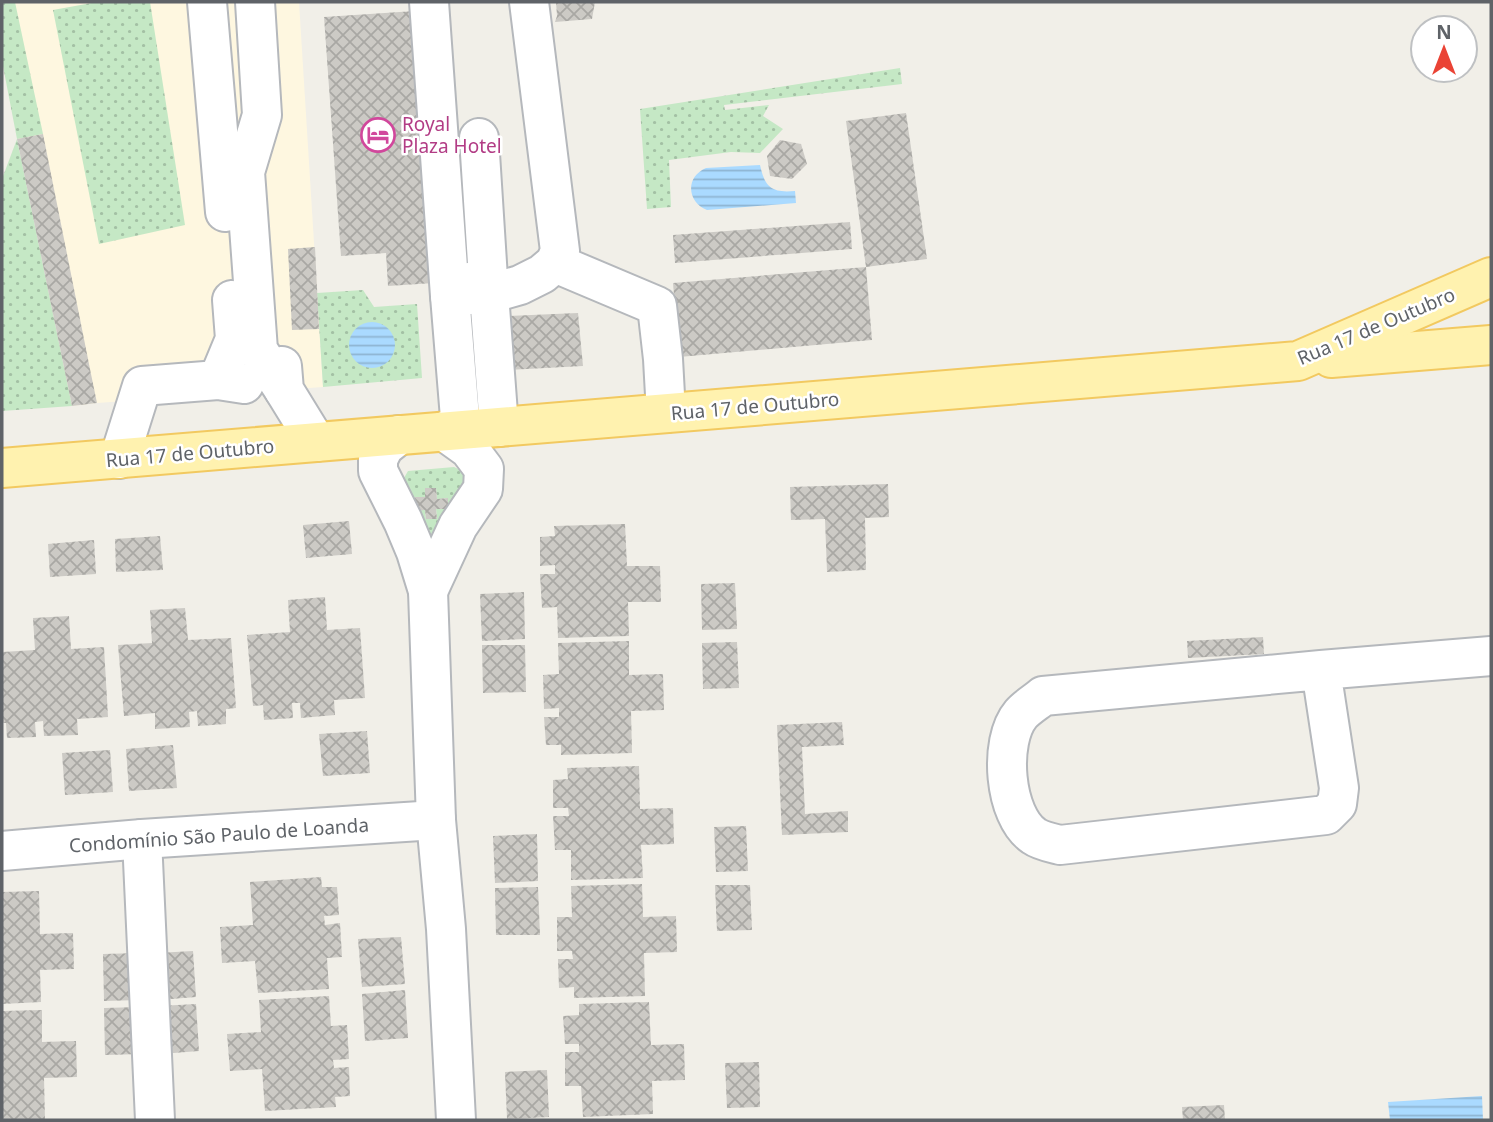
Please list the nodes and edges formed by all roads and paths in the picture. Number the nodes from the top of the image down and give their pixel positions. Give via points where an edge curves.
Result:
1 (207, 2) edge
2 (226, 2) edge
3 (255, 2) edge
4 (429, 2) edge
5 (529, 2) edge
6 (222, 183) junction
7 (555, 262) junction
8 (1491, 277) edge
9 (489, 295) junction
10 (450, 296) junction
11 (1491, 345) edge
12 (1298, 361) junction
13 (218, 380) junction
14 (284, 390) junction
15 (666, 414) junction
16 (499, 427) junction
17 (452, 431) junction
18 (399, 435) junction
19 (316, 442) junction
20 (119, 459) junction
21 (2, 468) edge
22 (429, 591) junction
23 (1491, 656) edge
24 (1321, 670) junction
25 (436, 820) junction
26 (142, 839) junction
27 (2, 851) edge
28 (155, 1120) edge
29 (456, 1120) edge

1 - 6 street
2 - 6 street via 232,12 240,120
3 - 14 street via 262,115 245,172 258,350
4 - 10 street
5 - 7 street via 560,251
6 - 13 street via 236,339
7 - 9 street via 520,285
7 - 15 street via 657,306
8 - 12 main road, Rua 17 de Outubro
9 - 10 street
9 - 10 street via 470,139 470,269 467,289
9 - 16 street
10 - 17 street
11 - 12 main road
12 - 15 main road, Rua 17 de Outubro
13 - 14 street
13 - 20 street via 142,386
14 - 19 street
15 - 16 main road, Rua 17 de Outubro
16 - 17 main road, Rua 17 de Outubro
17 - 18 main road, Rua 17 de Outubro
17 - 22 street via 484,469 483,489 458,526
18 - 19 main road, Rua 17 de Outubro
18 - 22 street via 384,447 378,471 403,520
19 - 20 main road, Rua 17 de Outubro
20 - 21 main road, Rua 17 de Outubro
22 - 25 street
23 - 24 street
24 - 24 street via 1339,788 1337,804 1325,815 1060,845 1035,838 1012,804 1010,738 1020,715 1043,696
25 - 26 street, Condomínio São Paulo de Loanda
25 - 29 street
26 - 27 street, Condomínio São Paulo de Loanda
26 - 28 street

